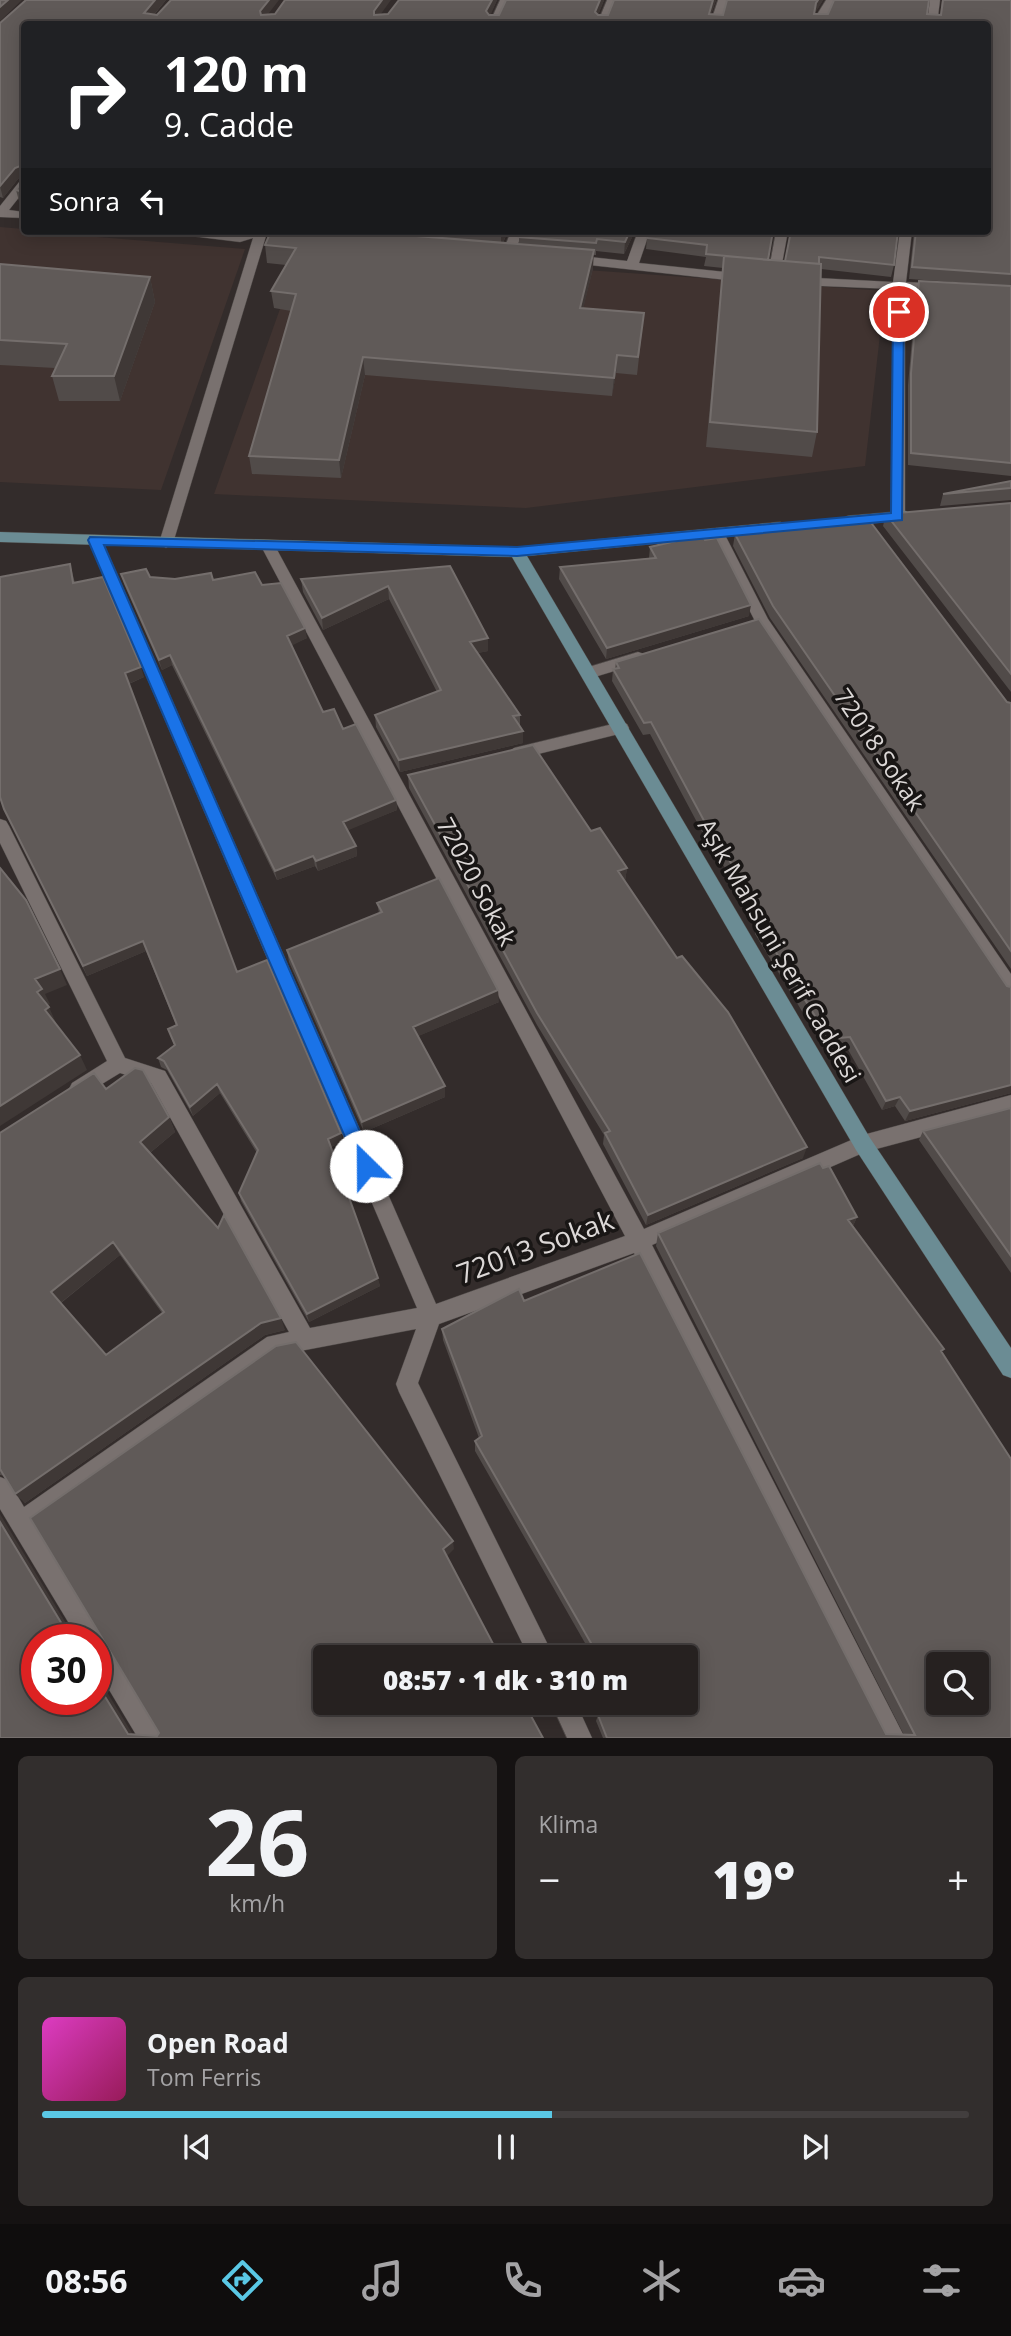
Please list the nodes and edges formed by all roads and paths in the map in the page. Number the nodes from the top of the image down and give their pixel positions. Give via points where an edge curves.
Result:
1 (505, 0) edge
2 (612, 0) edge
3 (723, 0) edge
4 (831, 0) edge
5 (935, 0) edge
6 (495, 21) edge
7 (603, 21) edge
8 (716, 21) edge
9 (820, 21) edge
10 (932, 21) edge
11 (21, 188) edge
12 (1, 213) edge
13 (21, 215) edge
14 (260, 235) edge
15 (292, 235) edge
16 (515, 235) edge
17 (643, 235) edge
18 (781, 235) edge
19 (905, 235) edge
20 (302, 236) edge
21 (494, 253) edge
22 (508, 254) junction
23 (522, 255) edge
24 (563, 259) edge
25 (632, 264) junction
26 (773, 280) junction
27 (899, 286) junction
28 (949, 289) edge
29 (923, 515) edge
30 (898, 517) junction
31 (826, 523) edge
32 (799, 526) edge
33 (717, 533) junction
34 (0, 537) edge
35 (95, 540) junction
36 (166, 543) junction
37 (268, 546) junction
38 (517, 552) junction
39 (650, 654) edge
40 (588, 673) junction
41 (621, 728) junction
42 (501, 757) edge
43 (0, 825) edge
44 (1011, 989) edge
45 (118, 1064) junction
46 (64, 1098) edge
47 (1011, 1104) edge
48 (863, 1144) junction
49 (639, 1241) junction
50 (431, 1316) junction
51 (305, 1339) junction
52 (1011, 1367) edge
53 (0, 1488) edge
54 (22, 1522) junction
55 (83, 1624) edge
56 (536, 1645) edge
57 (112, 1672) edge
58 (569, 1715) edge
59 (152, 1738) edge
60 (580, 1738) edge
61 (893, 1738) edge

1 - 6 street
2 - 7 street
3 - 8 street
4 - 9 street
5 - 10 street
11 - 12 street
12 - 13 street
14 - 36 street
15 - 20 street
16 - 22 street
17 - 25 street
18 - 26 street
19 - 27 street
21 - 22 street
22 - 23 street
24 - 25 street
25 - 26 street
26 - 27 street
27 - 28 street
27 - 30 street
29 - 30 street
30 - 31 street via 870,524
32 - 33 street
33 - 38 street
33 - 44 street, 72018 Sokak via 756,623
34 - 35 street
35 - 36 street
35 - 50 street
36 - 37 street
37 - 38 street
37 - 49 street, 72020 Sokak via 401,780
38 - 40 street, Aşık Mahsuni Şerif Caddesi
39 - 40 street
40 - 41 street, Aşık Mahsuni Şerif Caddesi
41 - 42 street
41 - 48 street, Aşık Mahsuni Şerif Caddesi
43 - 45 street
45 - 46 street
45 - 51 street via 158,1077
47 - 48 street, 72013 Sokak
48 - 49 street, 72013 Sokak
48 - 52 street, Aşık Mahsuni Şerif Caddesi
49 - 50 street, 72013 Sokak
49 - 61 street, 72020 Sokak
50 - 51 street, 72013 Sokak
50 - 56 street via 407,1384
51 - 54 street, 72013 Sokak via 275,1345
53 - 54 street
54 - 55 street
57 - 59 street
58 - 60 street

